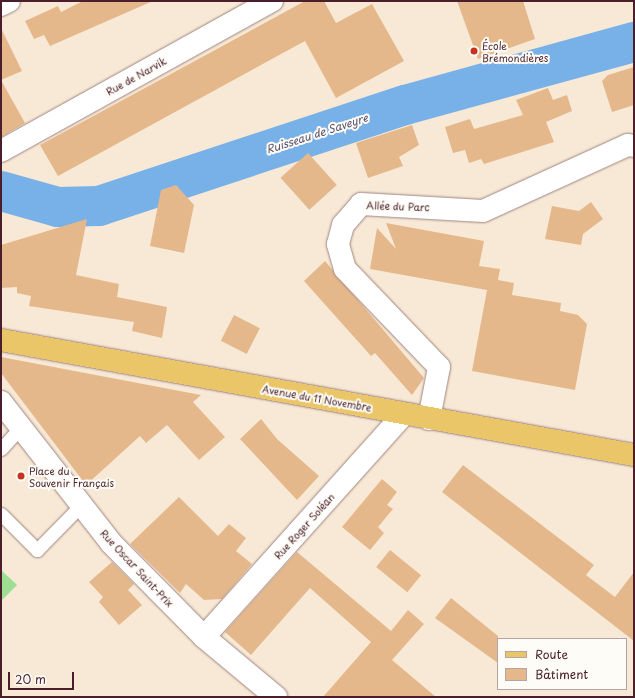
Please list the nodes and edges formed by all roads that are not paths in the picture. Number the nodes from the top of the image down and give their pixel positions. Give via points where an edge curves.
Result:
1 (9, 1) edge
2 (272, 1) edge
3 (1, 5) edge
4 (634, 146) edge
5 (1, 151) edge
6 (1, 340) edge
7 (1, 402) edge
8 (404, 414) junction
9 (429, 419) junction
10 (21, 427) junction
11 (1, 449) edge
12 (634, 455) edge
13 (81, 505) junction
14 (1, 514) edge
15 (204, 637) junction
16 (276, 697) edge

1 - 3 street
2 - 5 street, Rue de Narvik
4 - 9 street, Allée du Parc via 628,145 483,211 361,204 344,225 338,244 345,269 439,367
6 - 8 main road, Avenue du 11 Novembre
7 - 10 street, Rue Oscar Saint-Prix
8 - 9 main road, Avenue du 11 Novembre
8 - 15 street, Rue Roger Soléan
9 - 12 main road, Avenue du 11 Novembre
10 - 11 lane
10 - 13 street, Rue Oscar Saint-Prix
13 - 14 lane via 37,550
13 - 15 street, Rue Oscar Saint-Prix via 111,543
15 - 16 street, Rue Oscar Saint-Prix

